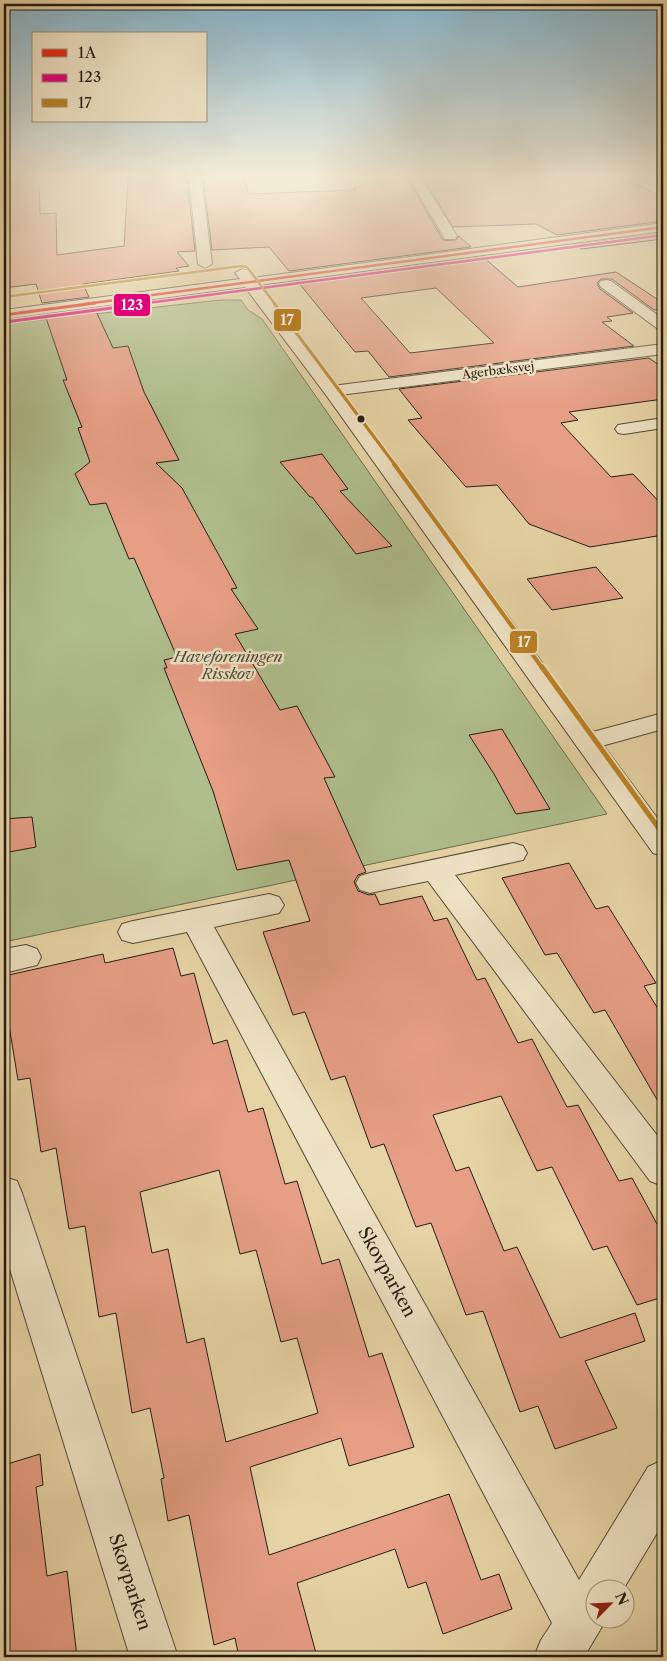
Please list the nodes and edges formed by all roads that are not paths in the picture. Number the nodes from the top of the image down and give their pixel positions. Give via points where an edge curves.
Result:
1 (204, 254) edge
2 (416, 254) edge
3 (446, 254) edge
4 (205, 264) dead end
5 (246, 278) junction
6 (606, 284) dead end
7 (4, 305) edge
8 (4, 315) edge
9 (663, 326) edge
10 (663, 349) edge
11 (332, 391) junction
12 (663, 423) edge
13 (624, 429) dead end
14 (663, 721) edge
15 (587, 742) junction
16 (663, 846) edge
17 (513, 853) dead end
18 (435, 870) junction
19 (370, 883) dead end
20 (269, 905) dead end
21 (196, 921) junction
22 (133, 932) dead end
23 (663, 1170) edge
24 (4, 1193) edge
25 (663, 1482) edge
26 (582, 1617) edge
27 (154, 1657) edge

1 - 4 street
2 - 5 street
3 - 5 street
5 - 7 street
5 - 8 street
5 - 11 street
6 - 9 street
10 - 11 street, Agerbæksvej
11 - 15 street
12 - 13 street
14 - 15 street
15 - 16 street
17 - 18 street
18 - 19 street
18 - 23 street
20 - 21 street
21 - 22 street
21 - 26 street, Skovparken
24 - 27 street, Skovparken
25 - 26 street, Skovparken

